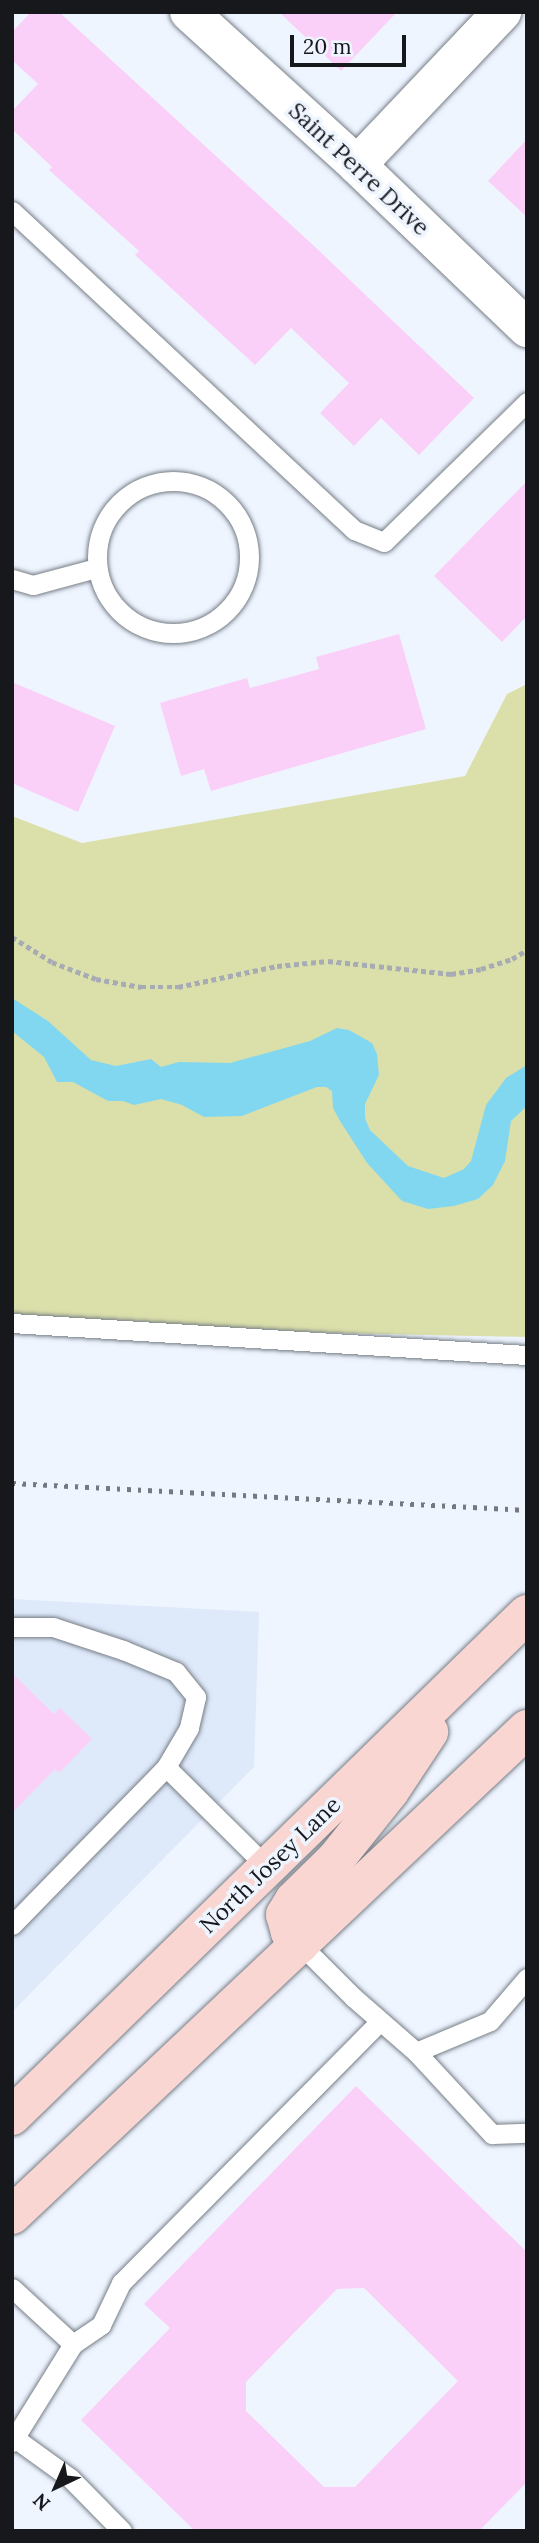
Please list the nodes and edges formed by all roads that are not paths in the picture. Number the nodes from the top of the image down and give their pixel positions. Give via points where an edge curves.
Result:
1 (189, 12) edge
2 (502, 12) edge
3 (357, 165) junction
4 (12, 211) edge
5 (527, 328) edge
6 (527, 402) edge
7 (96, 568) junction
8 (12, 579) edge
9 (12, 1323) edge
10 (527, 1355) edge
11 (527, 1614) edge
12 (12, 1627) edge
13 (471, 1669) junction
14 (527, 1729) edge
15 (166, 1767) junction
16 (267, 1867) junction
17 (12, 1925) edge
18 (300, 1944) junction
19 (527, 1978) edge
20 (380, 2021) junction
21 (416, 2052) junction
22 (12, 2116) edge
23 (527, 2133) edge
24 (12, 2214) edge
25 (12, 2288) edge
26 (73, 2344) junction
27 (14, 2441) edge
28 (122, 2531) edge

1 - 3 street, Saint Perre Drive
2 - 3 street
3 - 5 street, Saint Perre Drive
4 - 6 lane via 354,530 384,542
7 - 7 lane via 101,528 125,496 162,481 201,486 233,510 249,547 244,586 220,618 184,634 144,629 112,605
7 - 8 lane via 33,585
9 - 10 lane
11 - 13 main road, North Josey Lane
12 - 15 lane via 52,1627 176,1672 196,1697 189,1728
13 - 16 main road, North Josey Lane
13 - 18 main road via 390,1791 335,1860 294,1900 285,1915
14 - 18 main road
15 - 16 lane
15 - 17 lane
16 - 22 main road, North Josey Lane
18 - 20 lane
18 - 24 main road
19 - 21 lane via 490,2021
20 - 21 lane
20 - 26 lane via 121,2283 101,2325
21 - 23 lane via 492,2134
25 - 26 lane
26 - 27 lane
27 - 28 lane via 70,2478

